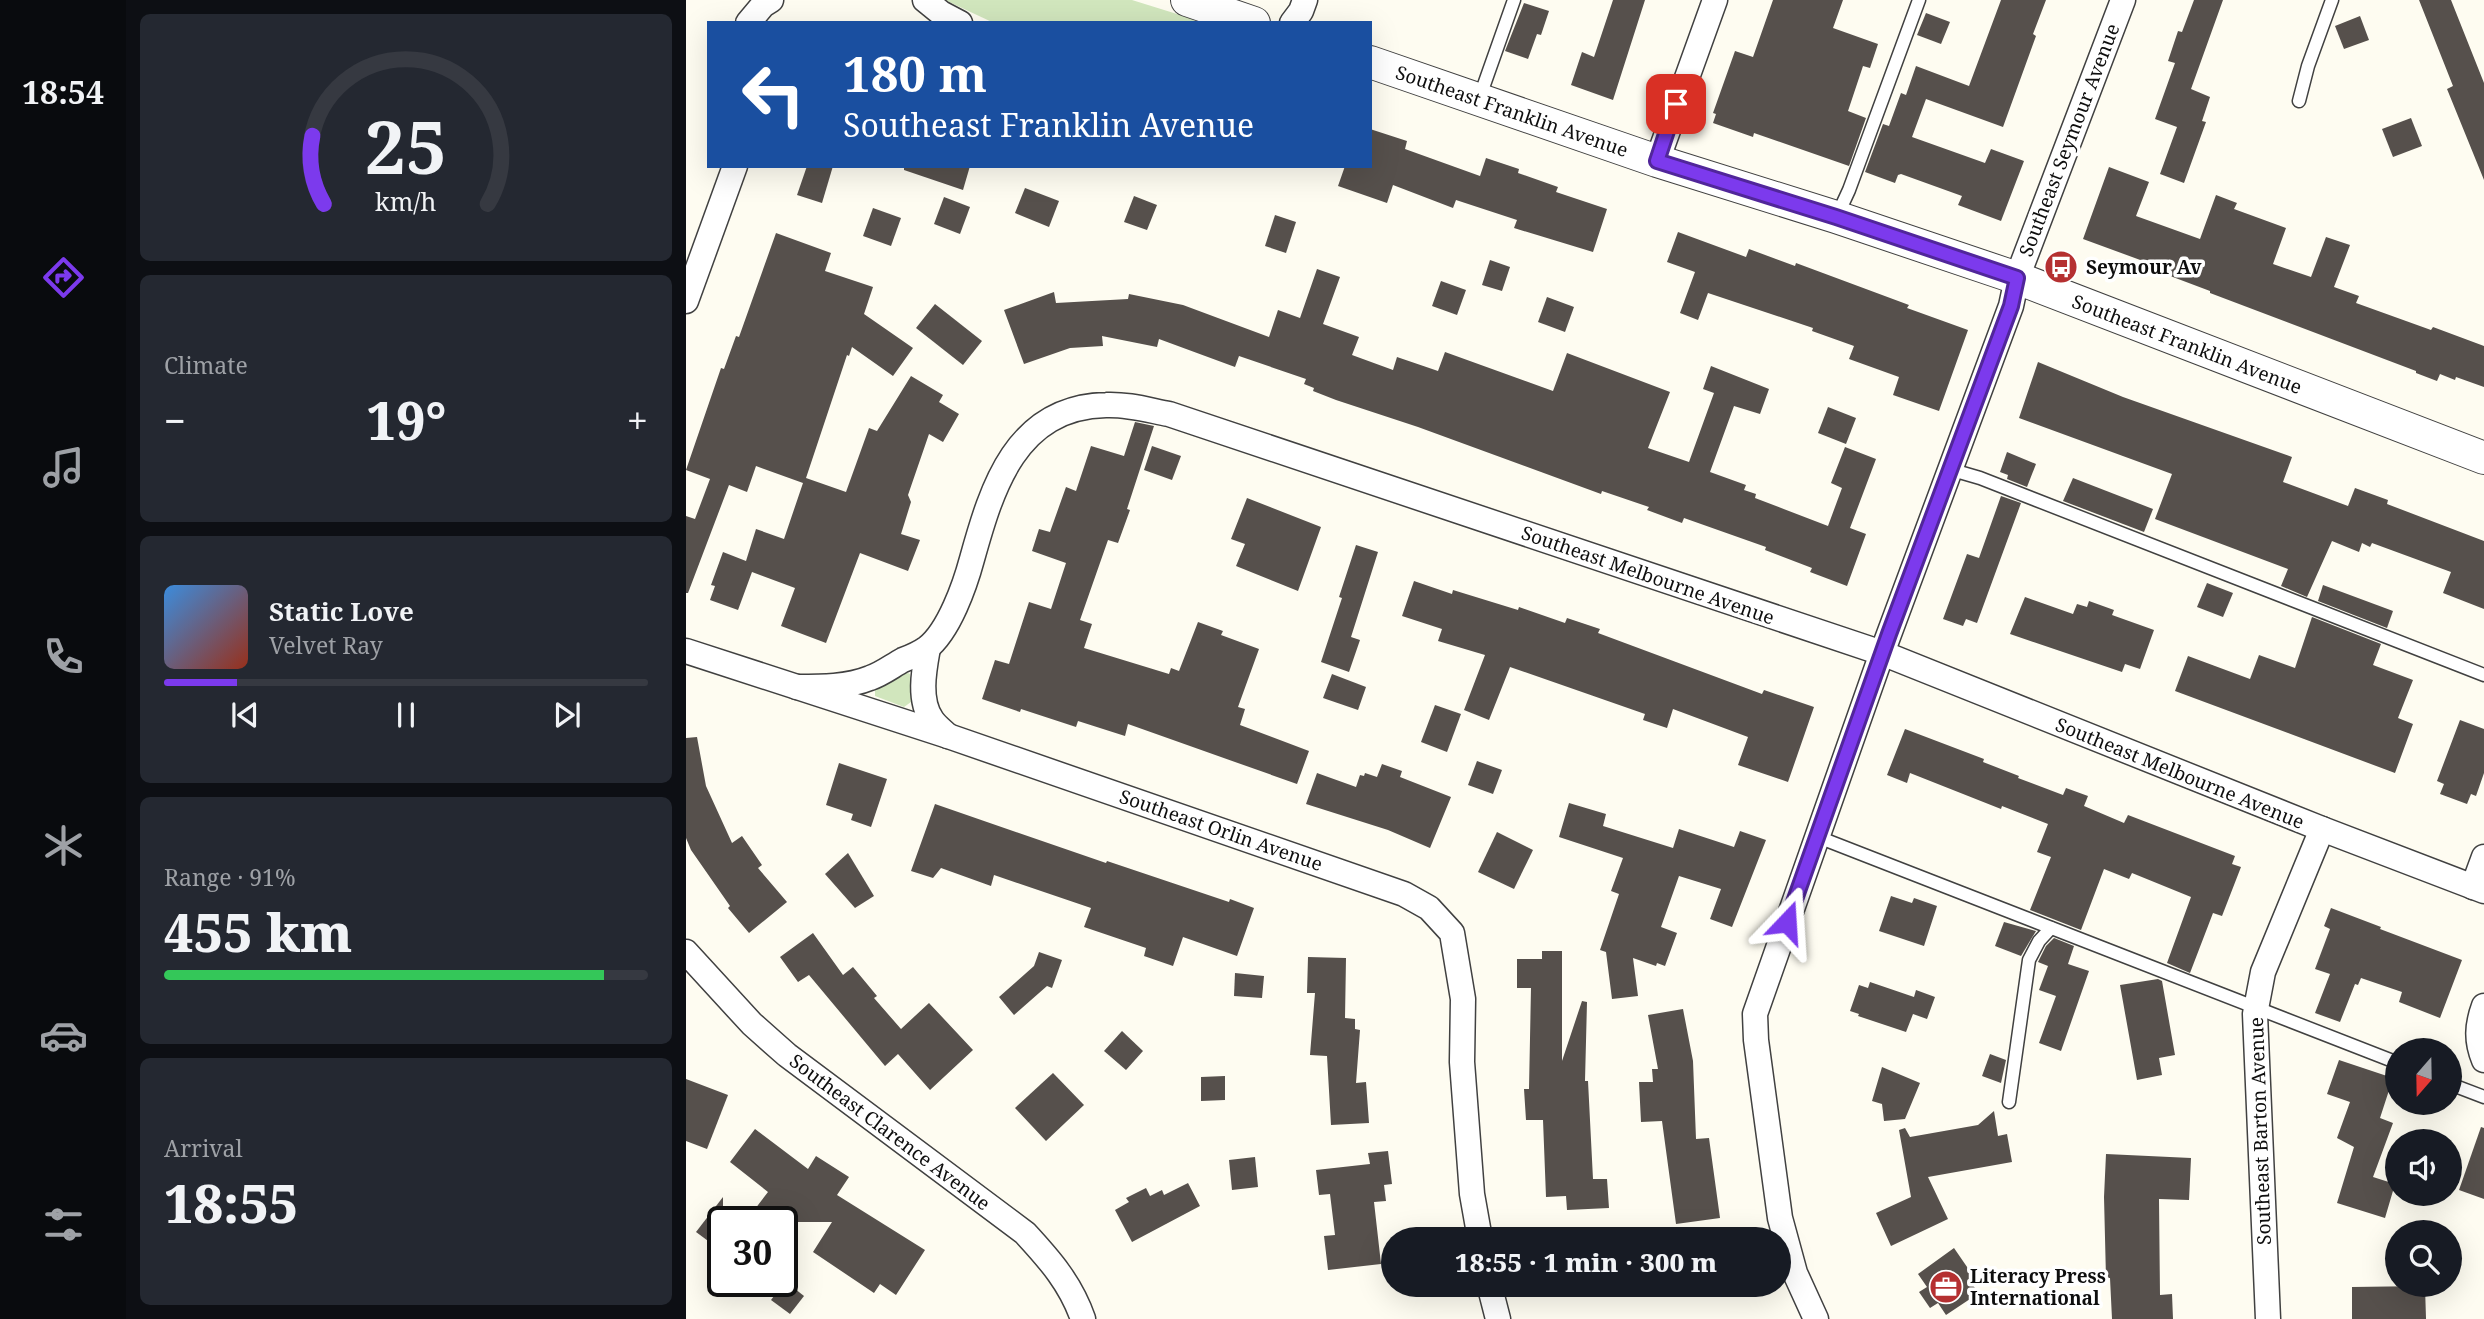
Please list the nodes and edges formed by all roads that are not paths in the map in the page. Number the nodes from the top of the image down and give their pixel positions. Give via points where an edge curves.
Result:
1 (771, 0) edge
2 (925, 0) edge
3 (1187, 0) edge
4 (1305, 0) edge
5 (1514, 0) edge
6 (1715, 0) edge
7 (1919, 0) edge
8 (2123, 0) edge
9 (2332, 0) edge
10 (750, 21) edge
11 (956, 21) edge
12 (1248, 21) edge
13 (1294, 21) edge
14 (1372, 63) edge
15 (1479, 100) junction
16 (2299, 101) dead end
17 (1657, 161) junction
18 (734, 168) edge
19 (1836, 217) junction
20 (2017, 278) junction
21 (686, 301) edge
22 (2484, 458) edge
23 (1950, 469) junction
24 (928, 648) junction
25 (686, 651) edge
26 (1882, 653) junction
27 (2484, 675) edge
28 (797, 688) junction
29 (948, 736) junction
30 (2322, 829) junction
31 (1818, 837) junction
32 (2484, 857) edge
33 (2479, 889) edge
34 (2051, 928) junction
35 (686, 952) edge
36 (2484, 1006) edge
37 (2255, 1009) junction
38 (2385, 1058) edge
39 (2484, 1060) edge
40 (2462, 1089) edge
41 (2484, 1097) edge
42 (2009, 1102) dead end
43 (1478, 1227) edge
44 (1492, 1297) edge
45 (1083, 1319) edge
46 (1498, 1319) edge
47 (1816, 1319) edge
48 (2268, 1319) edge

1 - 10 street
2 - 11 street
3 - 12 street
4 - 13 street
5 - 15 lane
6 - 17 street
7 - 19 lane
8 - 20 street, Southeast Seymour Avenue
9 - 16 lane
14 - 15 street, Southeast Franklin Avenue
15 - 17 street, Southeast Franklin Avenue
17 - 19 street, Southeast Franklin Avenue
18 - 21 street
19 - 20 street, Southeast Franklin Avenue
20 - 22 street, Southeast Franklin Avenue
20 - 23 street, Southeast Seymour Avenue via 2011,306
23 - 26 street, Southeast Seymour Avenue
23 - 27 lane
24 - 26 street, Southeast Melbourne Avenue via 964,587 985,512 1013,453 1029,434 1054,417 1107,405 1169,414
24 - 28 street, Southeast Melbourne Avenue via 870,678
24 - 29 street, Southeast Melbourne Avenue via 925,702 931,719
25 - 28 street, Southeast Orlin Avenue
26 - 30 street, Southeast Melbourne Avenue
26 - 31 street, Southeast Seymour Avenue
28 - 29 street, Southeast Orlin Avenue
29 - 43 street, Southeast Orlin Avenue via 1404,894 1429,908 1452,933 1461,979 1462,1062
30 - 33 street, Southeast Melbourne Avenue
30 - 37 street, Southeast Barton Avenue via 2263,972
31 - 34 lane
31 - 47 street, Southeast Seymour Avenue via 1755,1014 1780,1218 1795,1273
32 - 33 street
34 - 37 lane
34 - 42 lane via 2029,960
35 - 45 street, Southeast Clarence Avenue via 787,1055 1025,1233 1055,1265
36 - 39 street via 2478,1021 2478,1046
37 - 38 lane
37 - 48 street, Southeast Barton Avenue
40 - 41 lane
44 - 46 street

